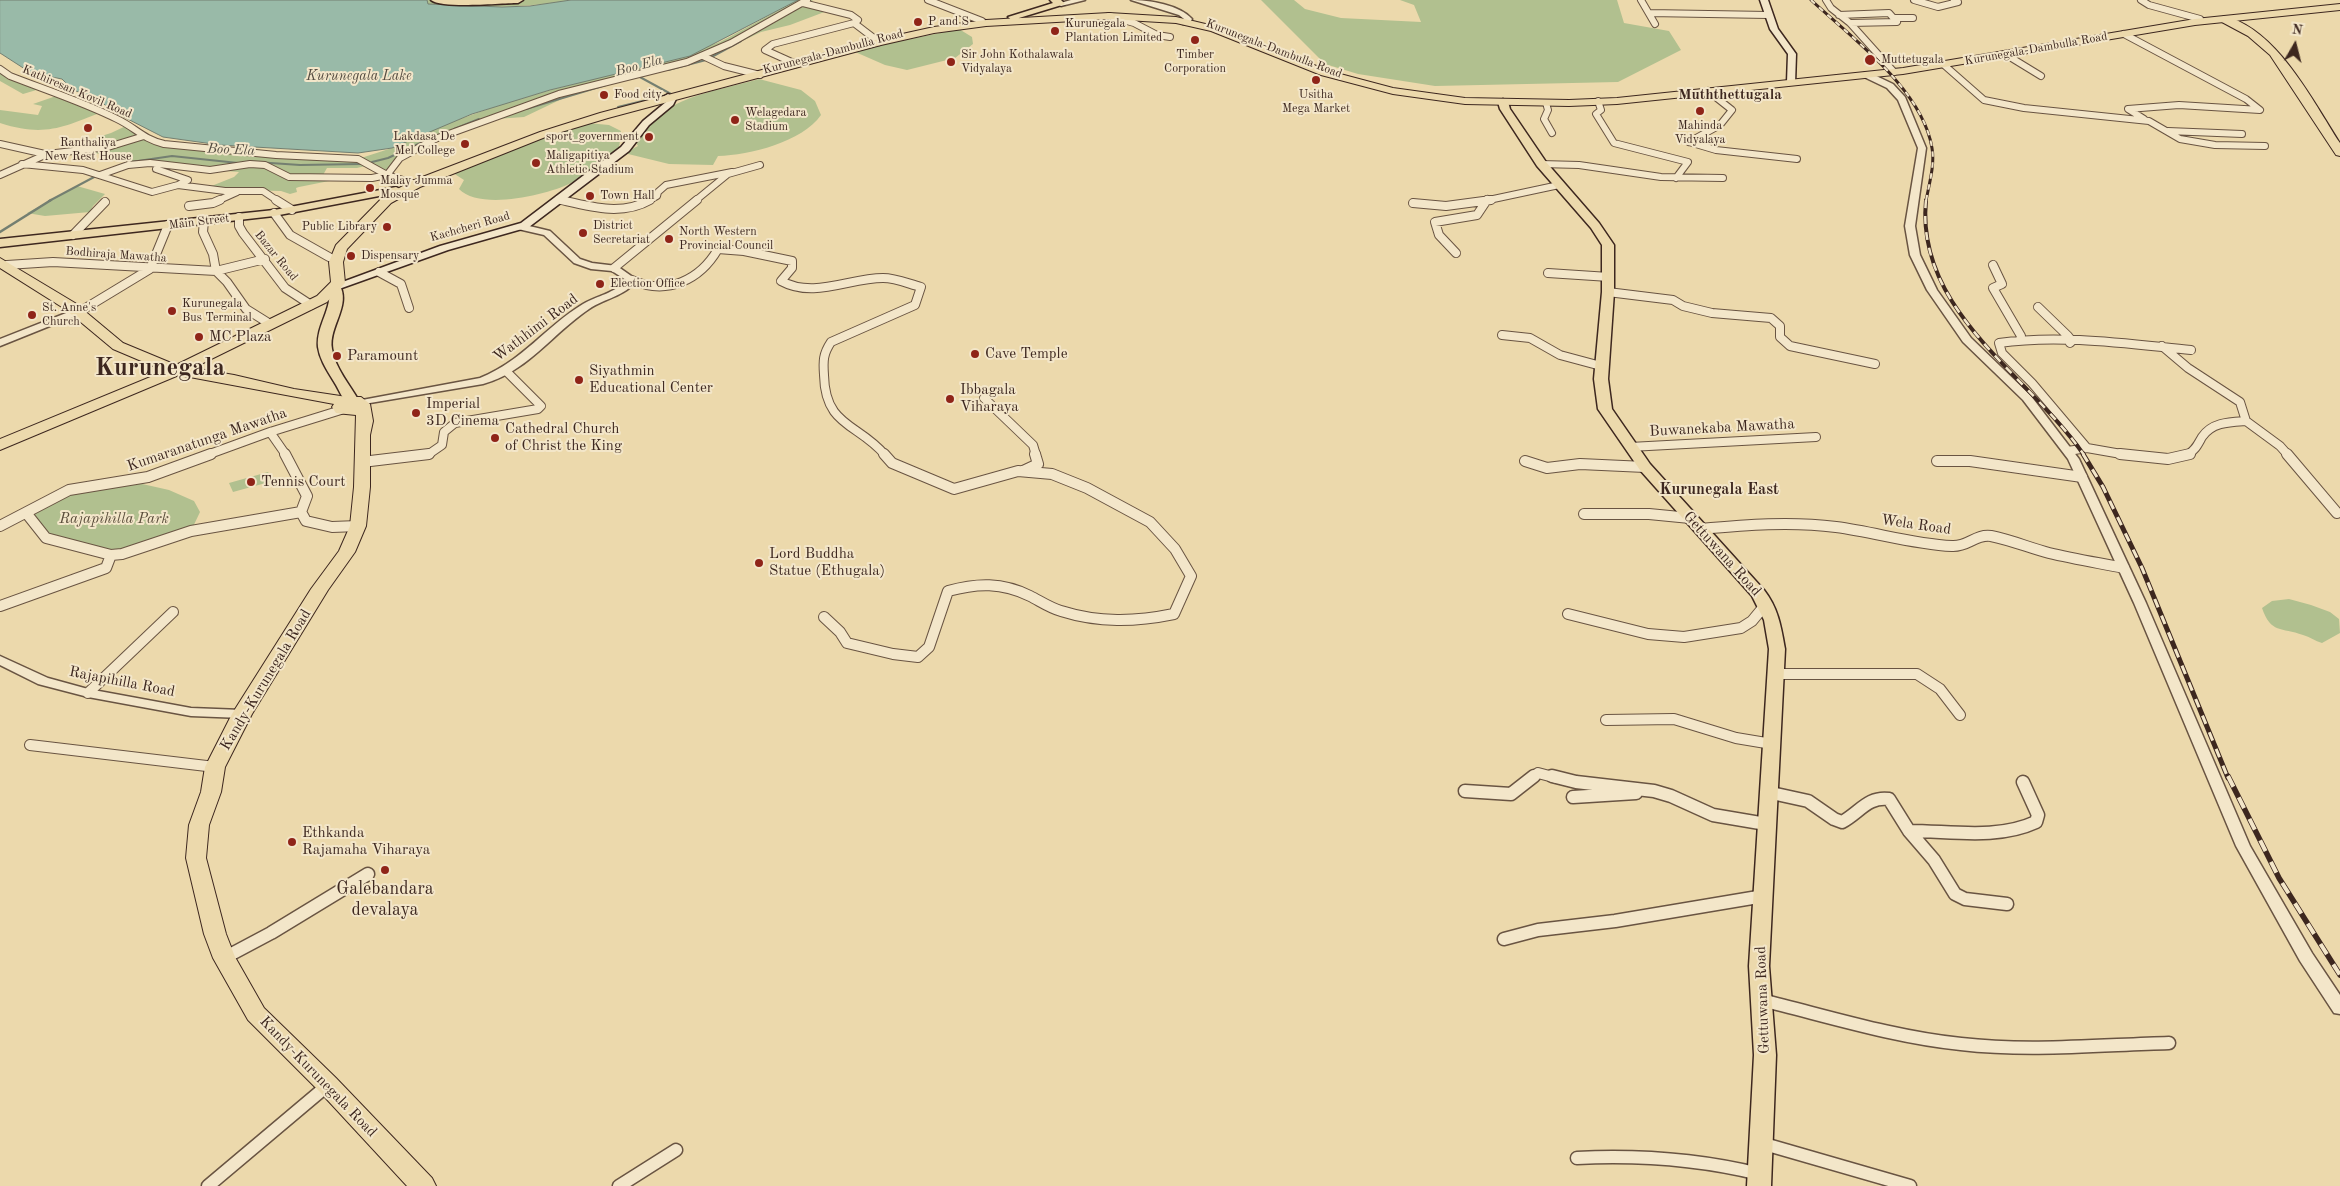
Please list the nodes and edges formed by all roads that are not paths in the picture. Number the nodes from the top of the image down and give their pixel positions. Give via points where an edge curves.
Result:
1 (436, 0) edge
2 (518, 0) edge
3 (928, 0) edge
4 (1082, 0) edge
5 (1134, 0) edge
6 (1641, 0) edge
7 (1764, 0) edge
8 (1826, 0) edge
9 (1914, 0) edge
10 (1954, 0) edge
11 (2141, 0) edge
12 (805, 2) edge
13 (1058, 2) edge
14 (2340, 7) edge
15 (1884, 8) dead end
16 (1649, 12) junction
17 (1768, 15) junction
18 (1839, 15) junction
19 (1109, 16) junction
20 (1891, 16) junction
21 (1913, 18) dead end
22 (1014, 19) junction
23 (2200, 19) dead end
24 (2227, 19) junction
25 (982, 21) junction
26 (1187, 21) junction
27 (854, 23) junction
28 (1850, 23) junction
29 (1655, 24) dead end
30 (2124, 34) junction
31 (1170, 37) dead end
32 (877, 41) junction
33 (2005, 54) junction
34 (707, 58) junction
35 (794, 64) junction
36 (1943, 64) junction
37 (0, 69) edge
38 (1894, 72) junction
39 (758, 74) junction
40 (1867, 75) junction
41 (2041, 76) dead end
42 (1792, 82) junction
43 (1708, 91) junction
44 (669, 98) junction
45 (1503, 101) junction
46 (1598, 101) junction
47 (1582, 102) junction
48 (1546, 103) junction
49 (2149, 121) junction
50 (2165, 131) junction
51 (1552, 133) dead end
52 (2242, 134) dead end
53 (144, 136) junction
54 (2340, 136) edge
55 (0, 144) edge
56 (2265, 146) dead end
57 (2340, 152) edge
58 (46, 154) junction
59 (1797, 159) dead end
60 (22, 164) junction
61 (1541, 164) junction
62 (760, 165) dead end
63 (156, 169) dead end
64 (732, 172) junction
65 (0, 175) edge
66 (100, 175) junction
67 (387, 175) junction
68 (1676, 178) junction
69 (1723, 178) dead end
70 (414, 184) junction
71 (178, 185) junction
72 (1559, 185) junction
73 (396, 190) junction
74 (238, 192) junction
75 (558, 199) junction
76 (1488, 199) junction
77 (105, 202) dead end
78 (1414, 203) dead end
79 (190, 206) dead end
80 (292, 210) junction
81 (274, 212) junction
82 (239, 217) junction
83 (204, 221) junction
84 (168, 225) junction
85 (521, 227) junction
86 (73, 236) junction
87 (0, 243) edge
88 (1456, 253) dead end
89 (329, 257) junction
90 (265, 259) junction
91 (6, 262) edge
92 (1993, 266) dead end
93 (614, 268) junction
94 (150, 269) junction
95 (216, 271) junction
96 (379, 272) junction
97 (1548, 273) dead end
98 (632, 280) junction
99 (1609, 285) junction
100 (335, 288) junction
101 (308, 303) junction
102 (2038, 307) dead end
103 (409, 308) dead end
104 (80, 310) junction
105 (268, 323) junction
106 (1502, 335) dead end
107 (2020, 340) junction
108 (0, 343) edge
109 (2070, 343) junction
110 (2162, 346) junction
111 (2191, 350) dead end
112 (205, 352) junction
113 (149, 358) junction
114 (1875, 364) dead end
115 (1601, 366) junction
116 (177, 367) junction
117 (506, 371) junction
118 (208, 375) junction
119 (140, 384) junction
120 (984, 398) dead end
121 (350, 406) junction
122 (2246, 421) junction
123 (270, 432) junction
124 (1816, 437) dead end
125 (0, 440) edge
126 (0, 445) edge
127 (1630, 447) junction
128 (2087, 448) junction
129 (2068, 451) junction
130 (1525, 461) dead end
131 (362, 462) junction
132 (1937, 462) dead end
133 (1645, 467) junction
134 (1022, 472) junction
135 (2082, 476) junction
136 (301, 512) junction
137 (2337, 512) dead end
138 (26, 514) junction
139 (1584, 514) dead end
140 (1694, 524) junction
141 (0, 526) edge
142 (358, 526) junction
143 (111, 555) junction
144 (2124, 568) junction
145 (1766, 604) junction
146 (0, 606) edge
147 (173, 612) dead end
148 (1568, 614) dead end
149 (824, 617) dead end
150 (0, 660) edge
151 (1776, 674) junction
152 (88, 693) junction
153 (242, 714) junction
154 (1960, 715) dead end
155 (1606, 720) dead end
156 (1772, 744) junction
157 (30, 745) dead end
158 (215, 767) junction
159 (2023, 782) dead end
160 (1465, 791) dead end
161 (1647, 791) junction
162 (1767, 792) junction
163 (1573, 798) dead end
164 (1766, 824) junction
165 (1909, 831) junction
166 (368, 874) dead end
167 (1764, 896) junction
168 (2007, 904) dead end
169 (1504, 939) dead end
170 (224, 958) junction
171 (1761, 1000) junction
172 (2340, 1008) edge
173 (2169, 1043) dead end
174 (328, 1085) junction
175 (1761, 1143) junction
176 (676, 1150) dead end
177 (1577, 1158) dead end
178 (1759, 1180) edge
179 (208, 1186) edge
180 (422, 1186) edge
181 (619, 1186) edge
182 (1910, 1186) edge

1 - 2 main road
3 - 25 street
4 - 13 street
5 - 26 street via 1182,13
6 - 16 street
7 - 17 main road
8 - 18 street
9 - 10 street via 1941,7 1958,2
11 - 23 street
12 - 27 street via 846,13 858,20
12 - 34 street
13 - 22 main road
14 - 24 highway, Kurunegala-Dambulla Road
15 - 20 street
16 - 17 street
16 - 29 street
17 - 42 main road via 1792,54
18 - 20 street
18 - 28 street
19 - 22 highway, Kurunegala-Dambulla Road
19 - 26 highway, Kurunegala-Dambulla Road
19 - 31 street via 1130,21 1151,35
20 - 21 street
20 - 28 street via 1897,22
22 - 25 highway, Kurunegala-Dambulla Road
22 - 26 highway, Kurunegala-Dambulla Road via 1113,13
22 - 32 highway, Kurunegala-Dambulla Road
24 - 30 highway, Kurunegala-Dambulla Road
24 - 54 highway via 2256,33 2281,52
24 - 57 highway via 2274,52
25 - 32 highway, Kurunegala-Dambulla Road
26 - 45 highway, Kurunegala-Dambulla Road via 1314,70 1367,85 1423,96
27 - 32 street
27 - 35 street via 773,44 765,50
28 - 38 street
30 - 33 highway, Kurunegala-Dambulla Road
30 - 49 street via 2246,99 2260,110 2179,104 2128,109
32 - 35 highway, Kurunegala-Dambulla Road
33 - 36 highway, Kurunegala-Dambulla Road
33 - 41 street
34 - 39 street via 724,66
34 - 67 street via 560,94 482,120 415,149 400,158
35 - 39 highway, Kurunegala-Dambulla Road
36 - 38 highway, Kurunegala-Dambulla Road
36 - 49 street via 1984,100 2024,108
37 - 53 street, Kathiresan Kovil Road via 10,76 118,119
38 - 40 highway, Kurunegala-Dambulla Road
39 - 44 highway, Kurunegala-Dambulla Road
40 - 42 highway, Kurunegala-Dambulla Road
40 - 129 street via 1890,86 1902,99 1922,148 1910,226 1915,255 1932,290 1967,340 2026,398
42 - 43 highway, Kurunegala-Dambulla Road
43 - 46 highway, Kurunegala-Dambulla Road
43 - 59 street via 1732,110 1720,125 1690,143 1716,150
44 - 70 highway, Kurunegala-Dambulla Road via 560,125
44 - 75 main road via 668,105 641,128 625,149
45 - 47 highway, Kurunegala-Dambulla Road
45 - 48 highway, Kurunegala-Dambulla Road
45 - 61 main road, Gettuwana Road
46 - 47 highway, Kurunegala-Dambulla Road
46 - 68 street via 1601,110 1596,114 1614,142 1688,162
47 - 48 highway, Kurunegala-Dambulla Road
48 - 51 street via 1548,110 1544,119
49 - 50 street
50 - 52 street
50 - 56 street via 2180,139 2215,145
53 - 58 street, Kathiresan Kovil Road via 108,147
53 - 67 street, Kathiresan Kovil Road via 148,140 182,146 358,159
55 - 58 street
58 - 60 street, Kathiresan Kovil Road
60 - 65 street, Kathiresan Kovil Road
60 - 66 street via 60,166
61 - 68 street via 1572,162 1612,171
61 - 72 main road, Gettuwana Road
62 - 64 street
63 - 71 street via 188,180
64 - 75 street via 666,185 644,205 617,211
64 - 93 street
66 - 67 street via 133,164 150,163 210,170 266,165 289,177 372,178
66 - 71 street via 152,192
67 - 70 street
68 - 69 street
70 - 73 highway, Kurunegala-Dambulla Road
70 - 100 highway, Kurunegala-Dambulla Road via 387,200 344,244 336,257 338,280
71 - 74 street
72 - 76 street
72 - 99 main road, Gettuwana Road via 1606,241
73 - 80 main road, Main Street
73 - 89 highway, Kurunegala-Dambulla Road via 372,207
74 - 79 street via 213,203
74 - 80 street via 263,191
75 - 85 main road
76 - 78 street via 1450,205
76 - 88 street via 1477,215 1435,222 1438,233
77 - 86 street
80 - 81 main road, Main Street
81 - 82 main road, Main Street
81 - 89 street via 290,235
82 - 83 main road, Main Street
82 - 90 street, Bazar Road via 243,233
83 - 84 main road, Main Street
83 - 95 street via 203,232 213,254
84 - 86 main road, Main Street
84 - 94 street
85 - 93 street, Kachcheri Road via 547,233 583,264
85 - 96 main road, Kachcheri Road via 444,248
86 - 87 main road, Main Street
89 - 101 highway via 329,286
90 - 95 street, Bodhiraja Mawatha
90 - 101 street, Bazar Road via 285,288
91 - 94 street, Bodhiraja Mawatha
91 - 104 highway
92 - 107 street via 2002,284 1992,288 2021,336
93 - 98 street, Kachcheri Road
94 - 95 street, Bodhiraja Mawatha
94 - 104 street
95 - 105 street via 246,309
96 - 100 main road, Kachcheri Road
96 - 103 street via 401,284
97 - 99 street
98 - 117 street, Wathhimi Road via 617,295 579,311 526,358
98 - 134 street via 639,284 690,280 718,249 792,261 792,268 781,281 788,287 808,289 886,278 921,287 915,305 831,342 823,360 829,406 837,417 880,449 892,463 954,489
99 - 114 street via 1712,313 1771,318 1781,328 1780,337 1790,346
99 - 115 main road, Gettuwana Road
100 - 101 highway via 325,297
100 - 121 main road via 336,301 325,348
101 - 105 highway
102 - 109 street via 2068,336
104 - 108 street
104 - 113 highway via 118,346
105 - 112 highway
106 - 115 street via 1530,338 1560,355
107 - 109 street
107 - 128 street via 1999,343 2002,353 2046,398
109 - 110 street
110 - 111 street
110 - 122 street via 2188,368 2240,402
112 - 113 highway via 177,358
112 - 116 highway
112 - 118 highway via 201,367
113 - 116 highway
113 - 119 highway via 151,370
115 - 127 main road, Gettuwana Road via 1600,386 1605,410
116 - 118 highway
116 - 119 highway
117 - 121 street, Wathhimi Road via 483,380
117 - 131 street via 541,406 538,409 455,423 445,428 441,435 442,446 429,454
118 - 119 highway via 174,376
118 - 121 highway
119 - 125 highway
119 - 126 highway
120 - 134 street via 1032,444 1038,464
121 - 123 street, Kumaranatunga Mawatha
121 - 131 highway, Kandy-Kurunegala Road via 362,435
122 - 128 street via 2215,426 2205,432 2191,453 2174,460
122 - 137 street via 2280,446
123 - 136 street via 291,463 300,488 307,496
123 - 138 street, Kumaranatunga Mawatha via 148,477 69,490
124 - 127 street, Buwanekaba Mawatha
127 - 133 main road, Gettuwana Road
128 - 129 street
129 - 135 street
130 - 133 street via 1547,468 1580,464
131 - 142 highway, Kandy-Kurunegala Road
132 - 135 street via 1984,461 2043,473
133 - 140 main road, Gettuwana Road
134 - 149 street via 1052,474 1087,488 1150,522 1175,549 1191,576 1174,614 1134,622 1097,621 1061,612 1010,586 974,583 948,591 929,648 918,657 847,643
135 - 144 street
136 - 142 street via 306,521 322,527
136 - 143 street via 191,531
138 - 141 street, Kumaranatunga Mawatha
138 - 143 street via 46,538
139 - 140 street, Wela Road via 1649,514
140 - 144 street, Wela Road via 1809,524 1954,546 1967,544 1977,536 1990,536
140 - 145 main road, Gettuwana Road
142 - 153 highway, Kandy-Kurunegala Road via 347,552 320,589
143 - 146 street via 106,568
144 - 172 street via 2243,846 2306,957
145 - 148 street via 1752,622 1741,628 1684,637 1648,634
145 - 151 main road, Gettuwana Road via 1775,632
147 - 152 street
150 - 152 street, Rajapihilla Road via 43,682
151 - 154 street via 1918,674 1940,689
151 - 156 main road, Gettuwana Road
152 - 153 street, Rajapihilla Road via 191,712
153 - 158 highway, Kandy-Kurunegala Road
155 - 156 street via 1679,720 1736,738
156 - 162 main road, Gettuwana Road
157 - 158 street
158 - 170 highway, Kandy-Kurunegala Road via 211,792 199,825 196,858 207,908
159 - 165 street via 2038,815 2031,826 2003,833
160 - 161 street via 1511,794 1538,773 1576,782
161 - 163 street
161 - 164 street via 1671,796 1713,815
162 - 164 main road, Gettuwana Road
162 - 165 street via 1810,801 1842,822 1871,801 1889,799
164 - 167 main road, Gettuwana Road
165 - 168 street via 1934,860 1955,894 1965,899
166 - 170 street
167 - 169 street via 1538,930
167 - 171 main road, Gettuwana Road via 1759,966
170 - 174 highway, Kandy-Kurunegala Road via 256,1014
171 - 173 street via 1911,1036 1960,1044 2001,1047
171 - 175 main road, Gettuwana Road via 1765,1055
174 - 179 street
174 - 180 highway, Kandy-Kurunegala Road
175 - 178 main road, Gettuwana Road
175 - 182 street
176 - 181 street
177 - 178 street via 1676,1157 1725,1165

